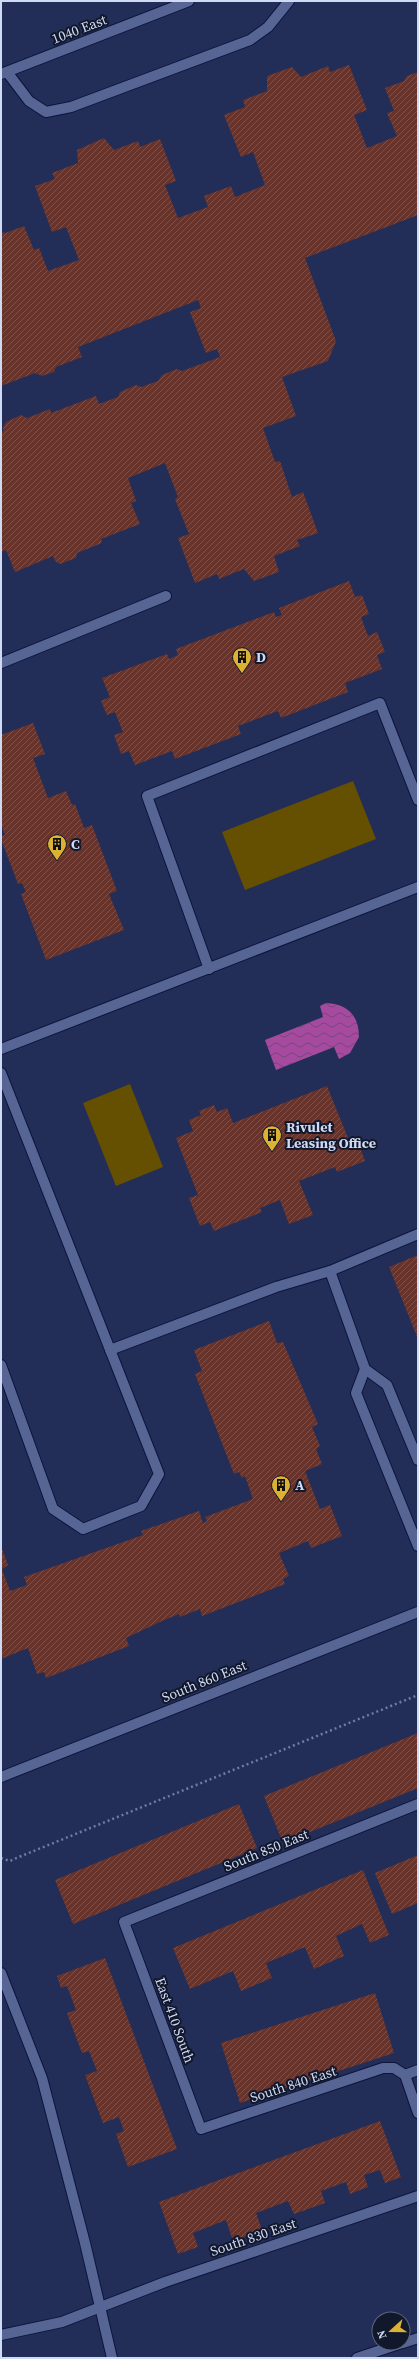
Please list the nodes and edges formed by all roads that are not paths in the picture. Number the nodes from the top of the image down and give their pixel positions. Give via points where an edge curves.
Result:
1 (189, 1) edge
2 (289, 1) edge
3 (4, 73) edge
4 (166, 596) dead end
5 (1, 663) edge
6 (418, 800) edge
7 (418, 887) edge
8 (209, 970) junction
9 (1, 1049) edge
10 (1, 1072) edge
11 (418, 1234) edge
12 (330, 1271) junction
13 (110, 1350) junction
14 (1, 1365) edge
15 (365, 1369) junction
16 (418, 1460) edge
17 (418, 1546) edge
18 (418, 1612) edge
19 (1, 1777) edge
20 (418, 1804) edge
21 (124, 1922) joint
22 (1, 1973) edge
23 (418, 2070) edge
24 (406, 2075) junction
25 (418, 2113) edge
26 (201, 2129) joint
27 (418, 2196) edge
28 (99, 2308) junction
29 (1, 2335) edge
30 (378, 2351) edge
31 (112, 2358) edge
32 (357, 2358) edge

1 - 3 street, 1040 East
2 - 3 street via 268,27 250,40 71,107 46,112 29,101
4 - 5 street
6 - 8 street via 380,703 147,796
7 - 8 street
8 - 9 street
10 - 13 street
11 - 12 street
12 - 13 street via 276,1287
12 - 15 street
13 - 14 street via 159,1474 141,1506 83,1529 53,1509
15 - 16 street via 387,1385
15 - 17 street via 356,1393
18 - 19 street, South 860 East
20 - 21 street, South 850 East
21 - 26 street, East 410 South
22 - 28 street via 42,2078 85,2243
23 - 24 street
24 - 25 street
24 - 26 street, South 840 East via 394,2068 383,2068
27 - 28 street, South 830 East via 165,2282
28 - 29 street via 62,2322
28 - 31 street
30 - 32 street

